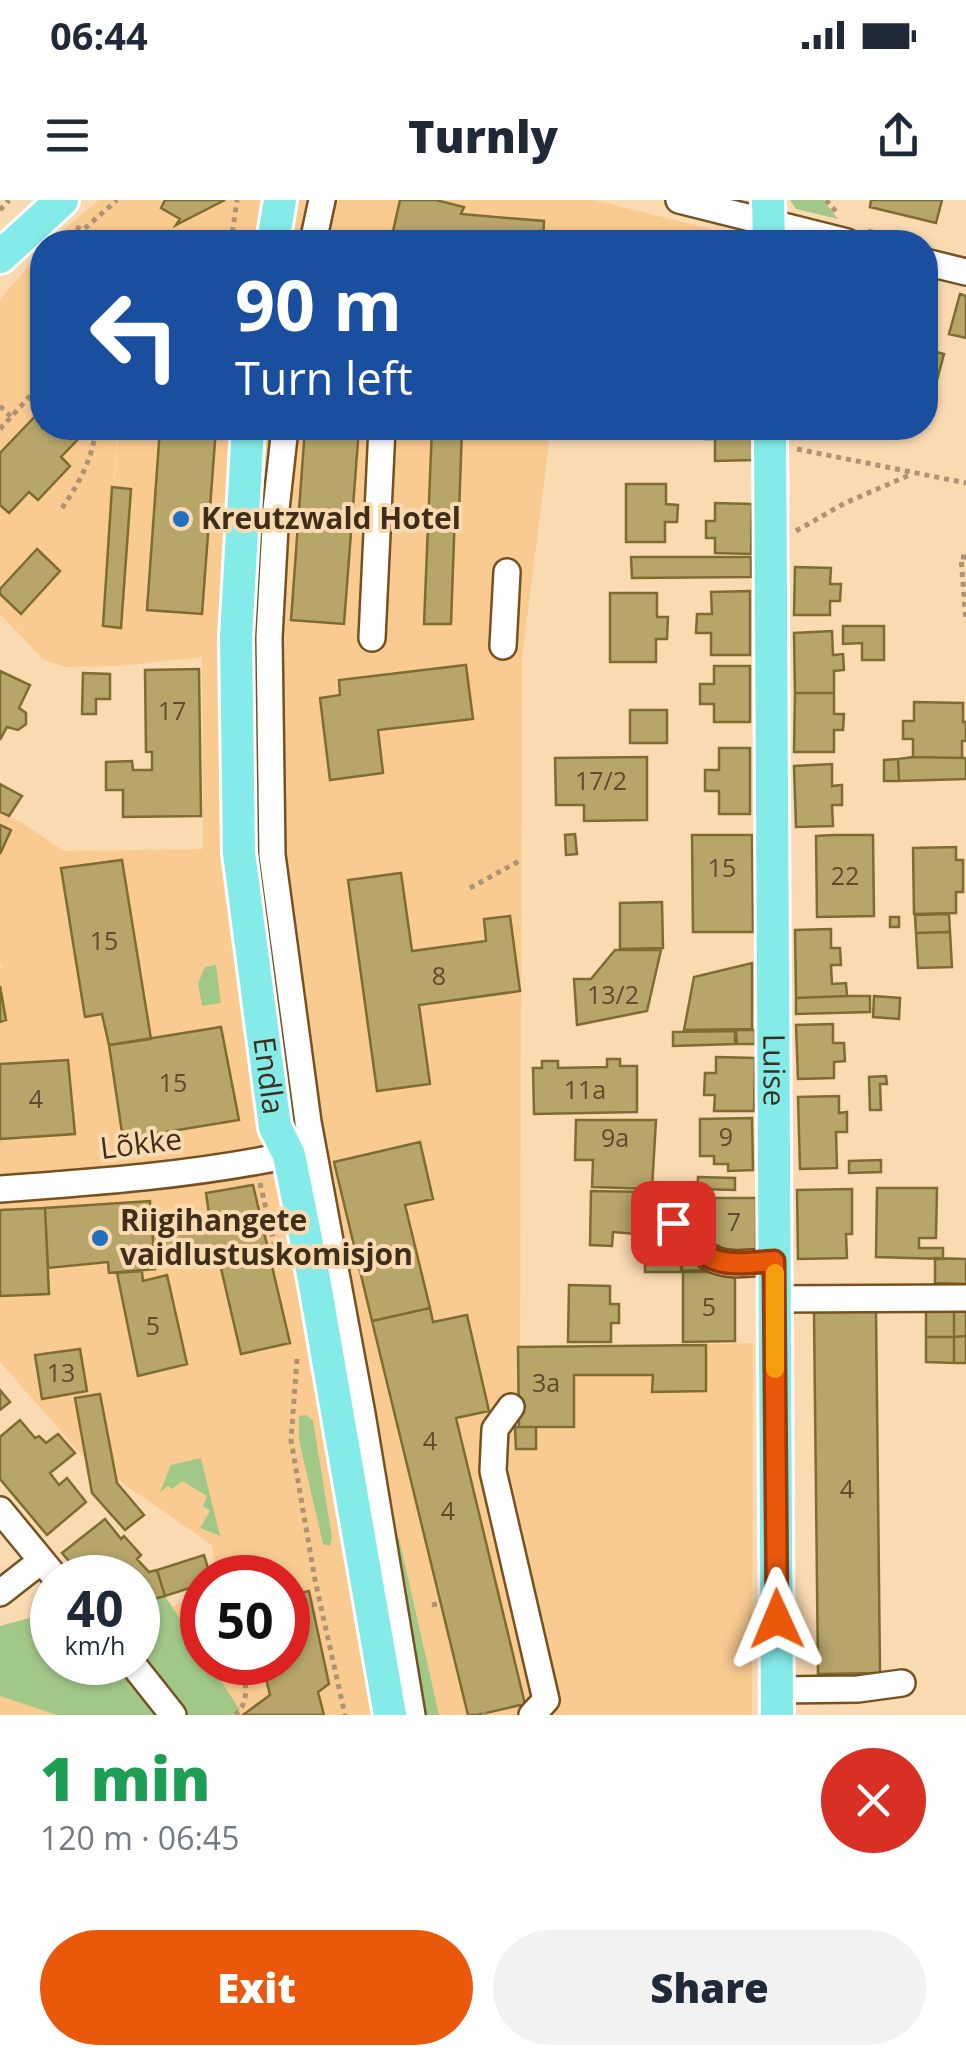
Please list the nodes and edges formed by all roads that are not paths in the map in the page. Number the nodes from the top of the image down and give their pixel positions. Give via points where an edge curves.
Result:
1 (28, 200) edge
2 (62, 200) edge
3 (280, 200) edge
4 (322, 200) edge
5 (679, 200) edge
6 (769, 222) edge
7 (0, 230) edge
8 (275, 230) edge
9 (316, 230) edge
10 (801, 230) edge
11 (0, 257) edge
12 (938, 265) edge
13 (966, 272) edge
14 (247, 440) edge
15 (285, 440) edge
16 (381, 440) edge
17 (770, 440) edge
18 (507, 572) dead end
19 (372, 638) dead end
20 (503, 646) dead end
21 (289, 1155) junction
22 (0, 1189) edge
23 (673, 1223) dead end
24 (774, 1261) junction
25 (775, 1298) junction
26 (966, 1298) edge
27 (511, 1407) dead end
28 (0, 1510) edge
29 (36, 1555) edge
30 (30, 1579) edge
31 (0, 1593) edge
32 (902, 1684) dead end
33 (149, 1685) edge
34 (778, 1702) edge
35 (173, 1715) edge
36 (390, 1715) edge
37 (412, 1715) edge
38 (532, 1715) edge

1 - 7 main road
2 - 11 main road
3 - 8 main road
4 - 9 street
5 - 6 street
6 - 10 street
12 - 13 street
14 - 21 main road, Endla via 236,637 240,853 275,1127
15 - 37 street, Endla via 269,637 272,855 308,1122
16 - 19 street
17 - 24 main road, Luise
18 - 20 street
21 - 22 street, Lõkke via 104,1182
21 - 36 main road, Endla
23 - 24 street via 695,1232 715,1260
24 - 25 main road, Luise
25 - 26 street
25 - 34 main road, Luise
27 - 38 street via 495,1429 493,1471 546,1700
28 - 29 street
30 - 31 street
32 - 34 street
33 - 35 street

